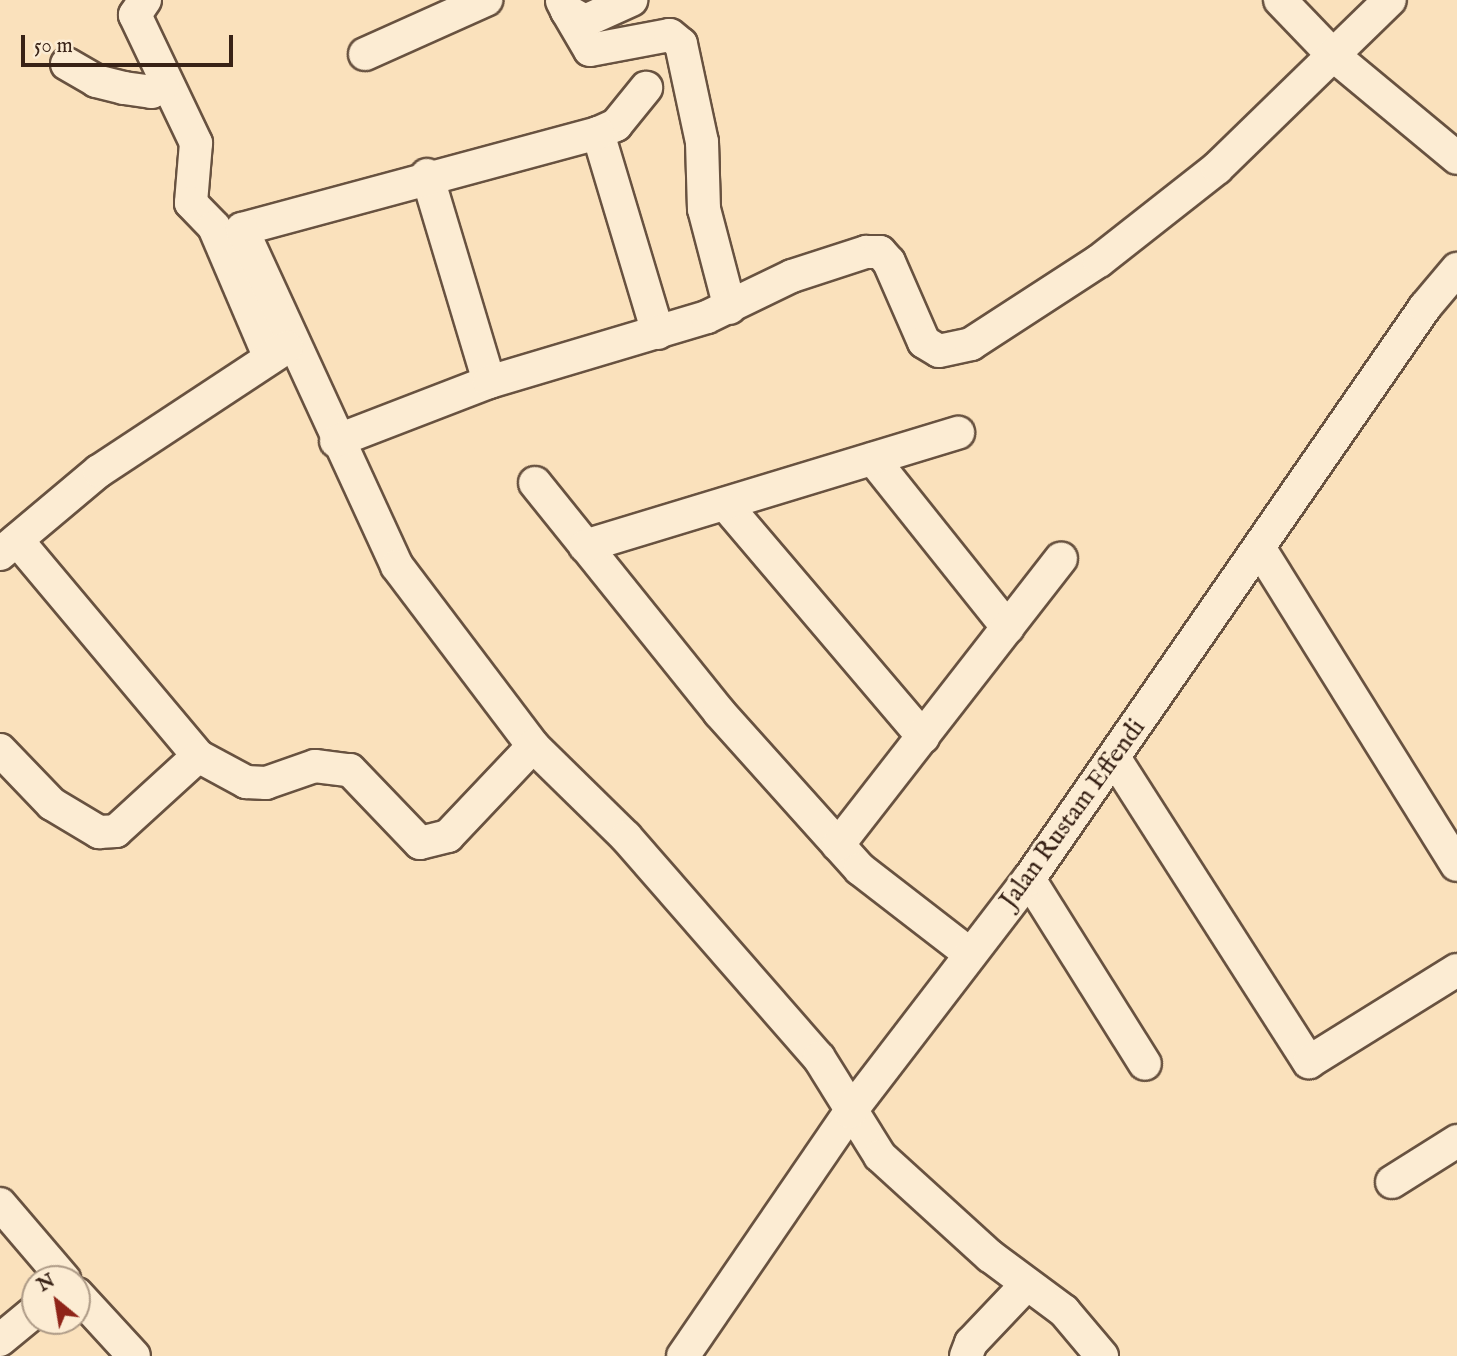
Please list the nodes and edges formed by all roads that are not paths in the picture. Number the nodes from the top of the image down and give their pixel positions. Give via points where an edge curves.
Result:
1 (145, 0) edge
2 (486, 0) edge
3 (631, 0) edge
4 (1280, 0) edge
5 (1390, 0) edge
6 (564, 6) edge
7 (431, 9) edge
8 (366, 54) dead end
9 (1333, 55) junction
10 (66, 64) dead end
11 (164, 83) junction
12 (646, 88) dead end
13 (598, 133) junction
14 (1457, 158) edge
15 (427, 176) junction
16 (1457, 269) edge
17 (730, 308) junction
18 (658, 333) junction
19 (280, 351) junction
20 (489, 382) junction
21 (958, 433) dead end
22 (336, 441) junction
23 (873, 459) junction
24 (535, 483) dead end
25 (725, 504) junction
26 (585, 545) junction
27 (9, 547) edge
28 (1260, 549) junction
29 (1061, 559) dead end
30 (1008, 628) junction
31 (922, 737) junction
32 (533, 746) junction
33 (0, 750) edge
34 (198, 756) junction
35 (1115, 759) junction
36 (838, 845) junction
37 (1457, 864) edge
38 (1029, 879) junction
39 (970, 954) junction
40 (1457, 970) edge
41 (1145, 1064) dead end
42 (850, 1112) junction
43 (1457, 1141) edge
44 (1392, 1182) dead end
45 (0, 1204) edge
46 (52, 1265) edge
47 (1027, 1283) junction
48 (91, 1309) edge
49 (21, 1323) edge
50 (0, 1340) edge
51 (697, 1350) edge
52 (134, 1356) edge
53 (966, 1356) edge
54 (1102, 1356) edge

1 - 11 street via 135,15
2 - 7 street
3 - 6 street via 585,21
4 - 9 street
5 - 9 street
6 - 17 street via 590,50 670,35 681,44 702,142 704,209
7 - 8 street
9 - 14 street
9 - 17 street via 1217,169 1099,261 971,344 939,351 925,342 880,251 792,276
10 - 11 street via 96,81 124,88 152,92
11 - 19 street via 196,144 191,203 214,227
12 - 13 street via 616,125
13 - 15 street
13 - 18 street
15 - 19 street via 242,229
15 - 20 street
16 - 28 street, Jalan Rustam Effendi via 1424,307
17 - 18 street
18 - 20 street
19 - 22 street
19 - 27 street via 99,471
20 - 22 street
21 - 23 street
22 - 32 street via 397,566
23 - 25 street
23 - 30 street
24 - 26 street
25 - 26 street
25 - 31 street
26 - 36 street via 719,712
27 - 34 street
28 - 35 street, Jalan Rustam Effendi
28 - 37 street
29 - 30 street
30 - 31 street
31 - 36 street
32 - 34 street via 448,836 433,843 409,837 380,796 350,771 315,766 266,783 246,782
32 - 42 street via 626,837 819,1058
33 - 34 street via 52,804 81,825 108,834
35 - 38 street, Jalan Rustam Effendi
35 - 40 street via 1309,1062
36 - 39 street via 860,869
38 - 39 street, Jalan Rustam Effendi
38 - 41 street
39 - 42 street, Jalan Rustam Effendi
42 - 47 street via 880,1156
42 - 51 street, Jalan Rustam Effendi
43 - 44 street
45 - 46 street
47 - 53 street via 971,1343
47 - 54 street via 1064,1311
48 - 52 street
49 - 50 street

